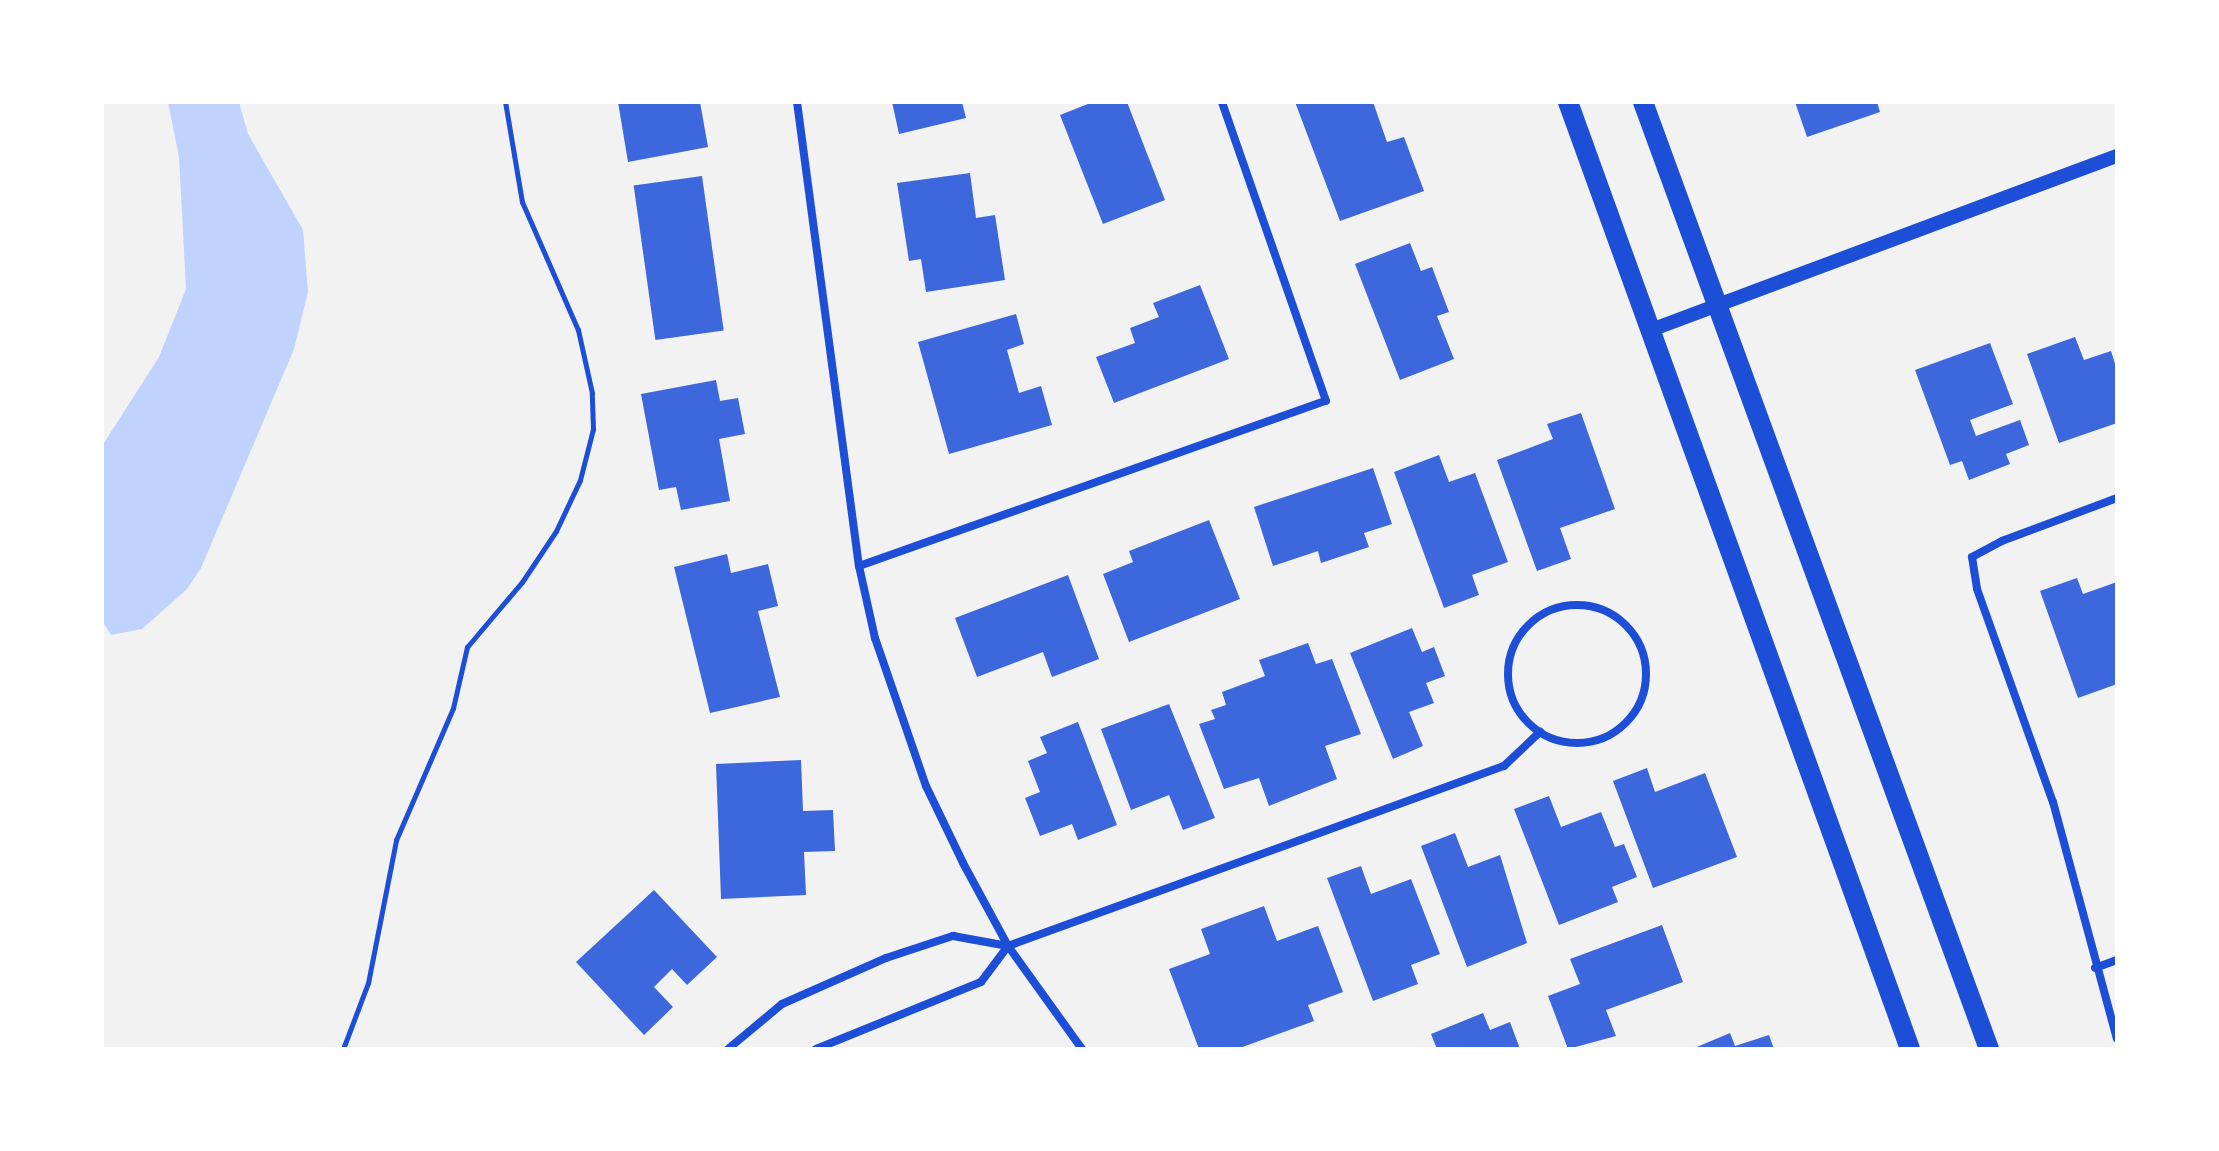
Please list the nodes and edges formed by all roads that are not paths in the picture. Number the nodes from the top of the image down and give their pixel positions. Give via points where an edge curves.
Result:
1 (797, 102) edge
2 (1222, 102) edge
3 (1568, 102) edge
4 (1643, 102) edge
5 (2117, 156) edge
6 (1716, 305) junction
7 (1651, 330) junction
8 (2117, 498) edge
9 (859, 566) junction
10 (1540, 732) junction
11 (1008, 946) junction
12 (2117, 960) edge
13 (2095, 968) junction
14 (2117, 1039) edge
15 (728, 1049) edge
16 (816, 1049) edge
17 (1082, 1049) edge
18 (1910, 1049) edge
19 (1989, 1049) edge

1 - 9 street
2 - 9 street via 1326,401
3 - 7 main road
4 - 6 main road
5 - 6 street
6 - 7 street
6 - 19 main road
7 - 18 main road
8 - 13 street via 1972,557 1977,589 2053,802
9 - 11 street via 875,638 926,786
10 - 10 street via 1561,741 1594,740 1623,725 1637,708 1645,687 1639,643 1607,611 1562,606 1523,631 1512,650 1511,696
10 - 11 street via 1504,766
11 - 15 street via 953,936 886,958 782,1004
11 - 16 street via 981,982
11 - 17 street
12 - 13 street
13 - 14 street

